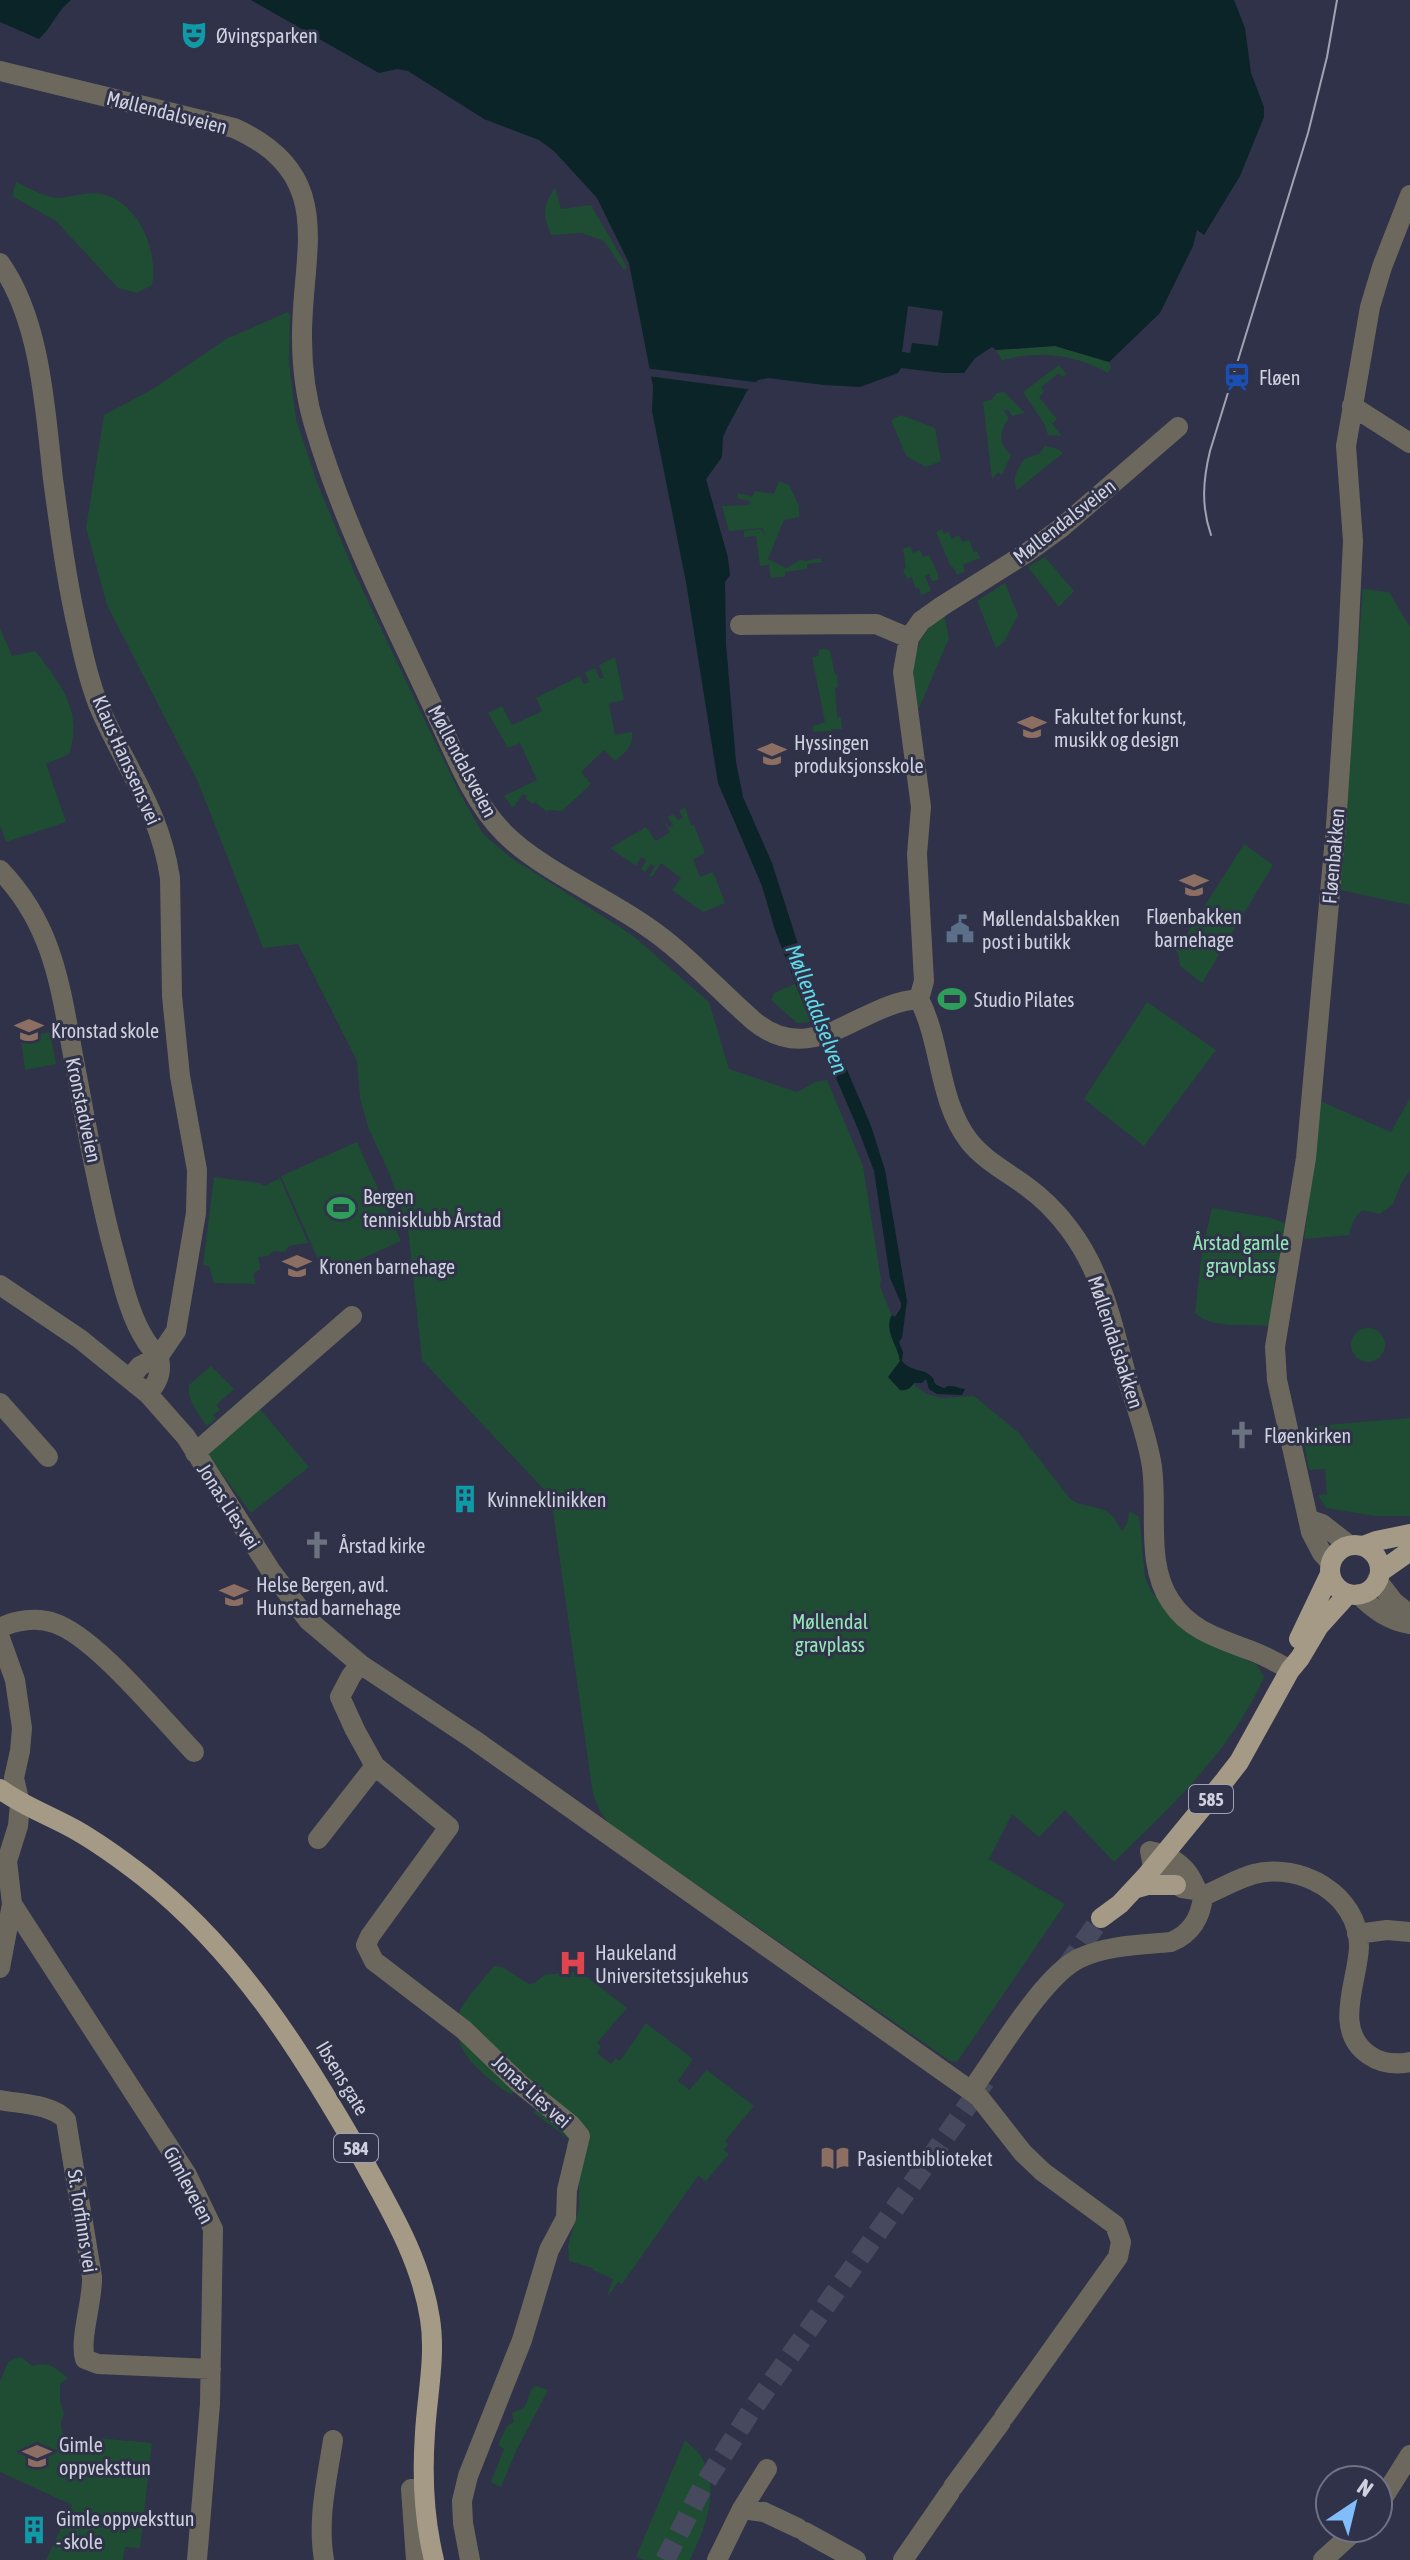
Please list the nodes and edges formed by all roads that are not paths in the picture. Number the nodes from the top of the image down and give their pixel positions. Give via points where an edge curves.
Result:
1 (0, 71) edge
2 (1410, 195) edge
3 (0, 263) edge
4 (1352, 406) junction
5 (1178, 427) dead end
6 (1410, 443) edge
7 (740, 625) dead end
8 (909, 638) junction
9 (0, 870) edge
10 (919, 999) junction
11 (0, 1285) edge
12 (352, 1316) dead end
13 (159, 1356) junction
14 (130, 1378) junction
15 (148, 1394) junction
16 (0, 1403) edge
17 (195, 1453) junction
18 (48, 1457) dead end
19 (1310, 1520) junction
20 (1410, 1534) edge
21 (1356, 1545) junction
22 (1410, 1551) edge
23 (1330, 1568) junction
24 (1378, 1576) junction
25 (1353, 1594) junction
26 (1410, 1615) edge
27 (1410, 1624) edge
28 (0, 1628) edge
29 (0, 1638) edge
30 (360, 1664) junction
31 (1290, 1670) junction
32 (194, 1752) dead end
33 (375, 1766) junction
34 (0, 1789) edge
35 (10, 1803) edge
36 (318, 1839) dead end
37 (1156, 1857) junction
38 (3, 1860) edge
39 (1134, 1889) junction
40 (1192, 1890) junction
41 (12, 1904) junction
42 (1410, 1932) edge
43 (1357, 1934) junction
44 (0, 1968) edge
45 (1410, 2062) edge
46 (971, 2091) junction
47 (0, 2100) edge
48 (211, 2369) junction
49 (333, 2440) dead end
50 (1410, 2455) edge
51 (767, 2469) dead end
52 (1394, 2480) edge
53 (424, 2489) junction
54 (742, 2509) junction
55 (1340, 2544) edge
56 (197, 2560) edge
57 (324, 2560) edge
58 (416, 2560) edge
59 (434, 2560) edge
60 (470, 2560) edge
61 (717, 2560) edge
62 (856, 2560) edge
63 (903, 2560) edge
64 (1323, 2560) edge

1 - 10 street, Møllendalsveien via 234,128 283,163 309,220 302,338 314,425 363,559 447,738 492,819 517,844 650,928 767,1031 796,1040 825,1034 903,1000
2 - 4 street, Fløenbakken via 1370,307
3 - 13 street, Klaus Hanssens vei via 28,319 36,355 79,638 99,707 155,821 170,878 172,1008 197,1170 197,1202 176,1331
4 - 6 street
4 - 19 street, Fløenbakken via 1346,446 1352,568 1336,826 1306,1158 1275,1347 1277,1380
5 - 8 street, Møllendalsveien via 1061,528 921,621
7 - 8 street via 876,624
8 - 10 street via 903,672 921,807 917,854 924,981
9 - 13 street, Kronstadveien via 36,918 58,976 112,1242 137,1325
10 - 31 street, Møllendalsbakken via 958,1123 969,1141 1040,1197 1069,1228 1094,1271 1146,1434 1162,1587 1190,1624
11 - 14 street, Jonas Lies vei
12 - 17 street, Jonas Lies vei
13 - 14 street
13 - 15 street via 158,1380
14 - 15 street, Jonas Lies vei
15 - 17 street, Jonas Lies vei
16 - 18 street
17 - 30 street, Jonas Lies vei via 299,1609
19 - 21 street
19 - 23 street, Fløenbakken
20 - 21 main road
21 - 23 main road, 585 via 1338,1551
21 - 24 main road via 1377,1557
22 - 24 main road, 585
23 - 25 main road via 1336,1587
23 - 31 main road, 585
24 - 25 main road, 585 via 1366,1592
24 - 26 street via 1394,1602
25 - 27 street via 1386,1617
25 - 31 main road, 585 via 1319,1626
28 - 32 street via 15,1622 53,1622 87,1641
29 - 35 street via 20,1707 20,1751
30 - 33 street, Jonas Lies vei via 340,1697
30 - 46 street, Jonas Lies vei
31 - 37 main road, 585 via 1239,1762
33 - 36 street
33 - 60 street, Jonas Lies vei via 449,1827 370,1936 367,1952 464,2030 580,2136 566,2218 549,2250 522,2340 468,2476 462,2501
34 - 35 main road, Ibsens gate / 584
35 - 38 street via 18,1826
35 - 53 main road, Ibsens gate / 584 via 47,1815 101,1846 169,1897 226,1955 313,2072 389,2206 423,2284 431,2322
37 - 39 main road, 585
37 - 39 main road, 585 via 1115,1892 1101,1918
37 - 40 street
38 - 41 street
39 - 40 main road via 1148,1885
40 - 43 street via 1254,1874 1296,1873 1336,1894
40 - 46 street via 1202,1904 1193,1926 1179,1939 1106,1949 1064,1968
41 - 44 street
41 - 48 street, Gimleveien via 160,2131 206,2212 215,2250
42 - 43 street
43 - 45 street via 1349,2016 1355,2038 1364,2052 1380,2061
46 - 63 street, Jonas Lies vei via 1033,2162 1115,2225 1121,2250
47 - 48 street, St. Torfinns vei via 53,2110 66,2120 92,2277 85,2359
48 - 56 street, Gimleveien
49 - 57 street via 321,2517
50 - 52 street
51 - 54 street
53 - 58 street, Ibsens gate via 411,2489
53 - 59 main road, Ibsens gate / 584
54 - 61 street
54 - 62 street via 764,2512
55 - 64 street

